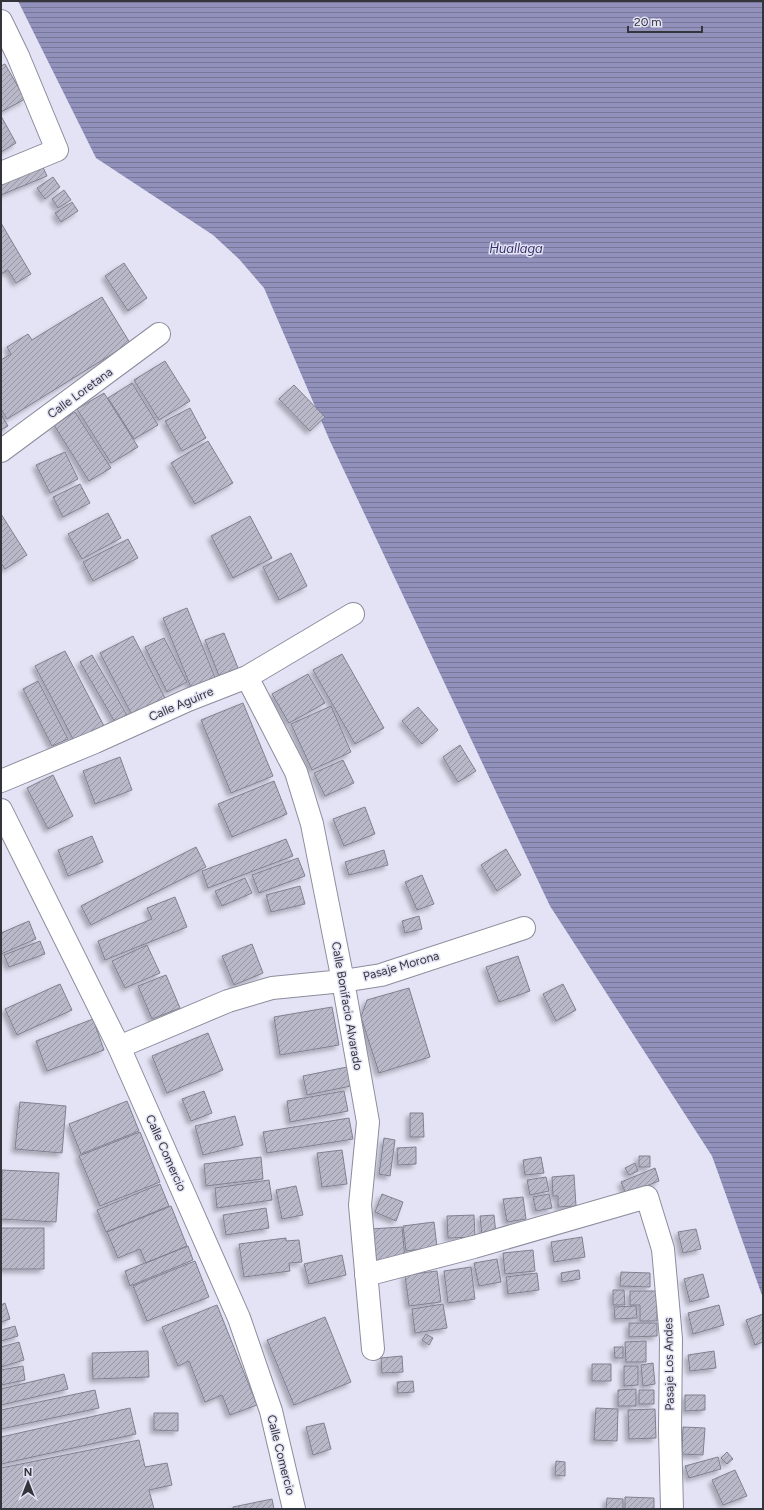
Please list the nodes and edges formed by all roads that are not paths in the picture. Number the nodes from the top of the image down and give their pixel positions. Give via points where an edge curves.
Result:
1 (1, 21) edge
2 (1, 173) edge
3 (159, 334) dead end
4 (1, 451) edge
5 (353, 614) dead end
6 (247, 677) junction
7 (1, 781) edge
8 (1, 810) edge
9 (524, 928) dead end
10 (343, 981) junction
11 (119, 1047) junction
12 (366, 1275) junction
13 (373, 1349) dead end
14 (294, 1509) edge
15 (672, 1509) edge

1 - 2 street via 57,150
3 - 4 street, Calle Loretana
5 - 6 street, Calle Aguirre
6 - 7 street, Calle Aguirre
6 - 10 street, Calle Bonifacio Alvarado via 296,772 312,824
8 - 11 street, Calle Comercio
9 - 10 street, Pasaje Morona via 381,975
10 - 11 street, Pasaje Morona via 265,990 228,1001
10 - 12 street, Calle Bonifacio Alvarado via 368,1122 360,1205
11 - 14 street, Calle Comercio via 239,1318 271,1411
12 - 13 street, Calle Bonifacio Alvarado
12 - 15 street, Pasaje Los Andes via 647,1197 663,1249 671,1339

